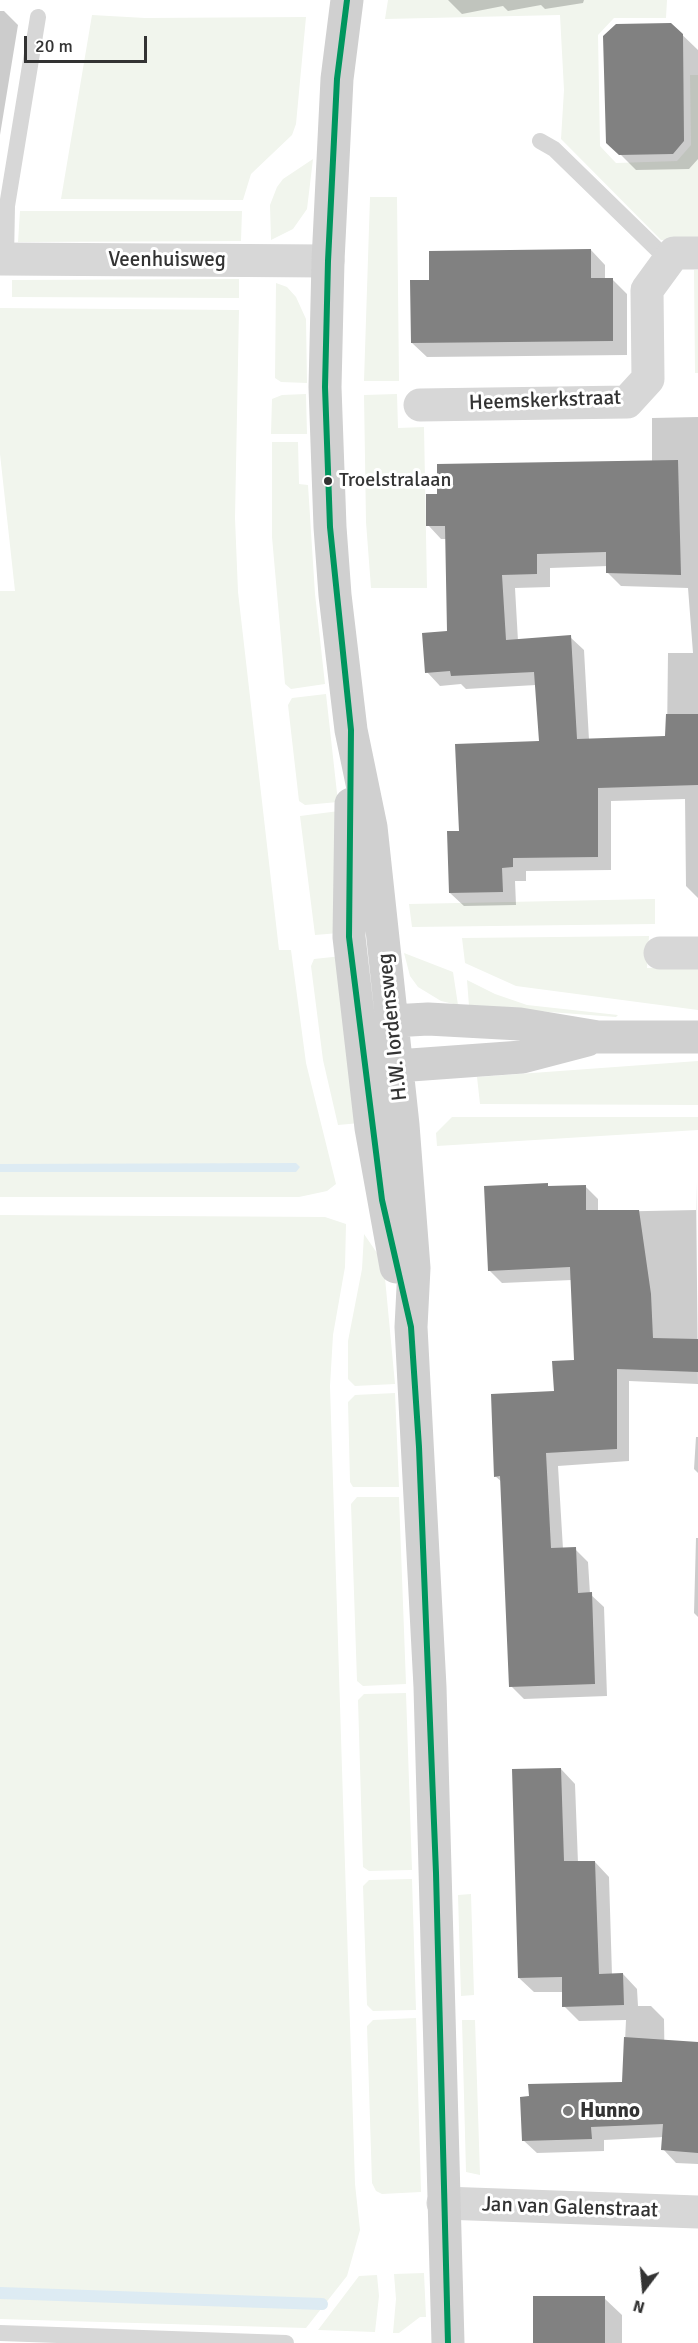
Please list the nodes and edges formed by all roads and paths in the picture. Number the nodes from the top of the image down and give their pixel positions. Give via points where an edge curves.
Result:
1 (347, 0) edge
2 (38, 17) dead end
3 (540, 141) dead end
4 (683, 257) edge
5 (3, 259) edge
6 (328, 261) junction
7 (420, 405) dead end
8 (351, 730) junction
9 (660, 953) dead end
10 (698, 953) edge
11 (392, 1021) junction
12 (598, 1037) junction
13 (698, 1037) edge
14 (361, 1046) junction
15 (397, 1066) junction
16 (411, 1328) junction
17 (443, 2203) junction
18 (698, 2212) edge
19 (0, 2334) edge
20 (286, 2343) edge
21 (448, 2343) edge

1 - 6 main road, H.W. Iordensweg via 337,79
2 - 5 lane, Veenhuisweg via 7,206
3 - 4 lane
4 - 7 street, Heemskerkstraat via 647,290 648,379 627,402
5 - 6 street, Veenhuisweg
6 - 8 main road, H.W. Iordensweg via 325,387 330,527
8 - 11 main road, H.W. Iordensweg via 369,810
8 - 14 main road, H.W. Iordensweg via 348,926
9 - 10 street
11 - 12 main road via 520,1024
11 - 14 main road via 374,1031
11 - 15 main road, H.W. Iordensweg
12 - 13 main road
12 - 15 main road via 522,1057
14 - 15 main road via 377,1059
14 - 16 main road, H.W. Iordensweg via 382,1200
15 - 16 main road, H.W. Iordensweg via 414,1268
16 - 17 main road, H.W. Iordensweg via 431,1710
17 - 18 street, Jan van Galenstraat
17 - 21 main road, H.W. Iordensweg
19 - 20 lane

